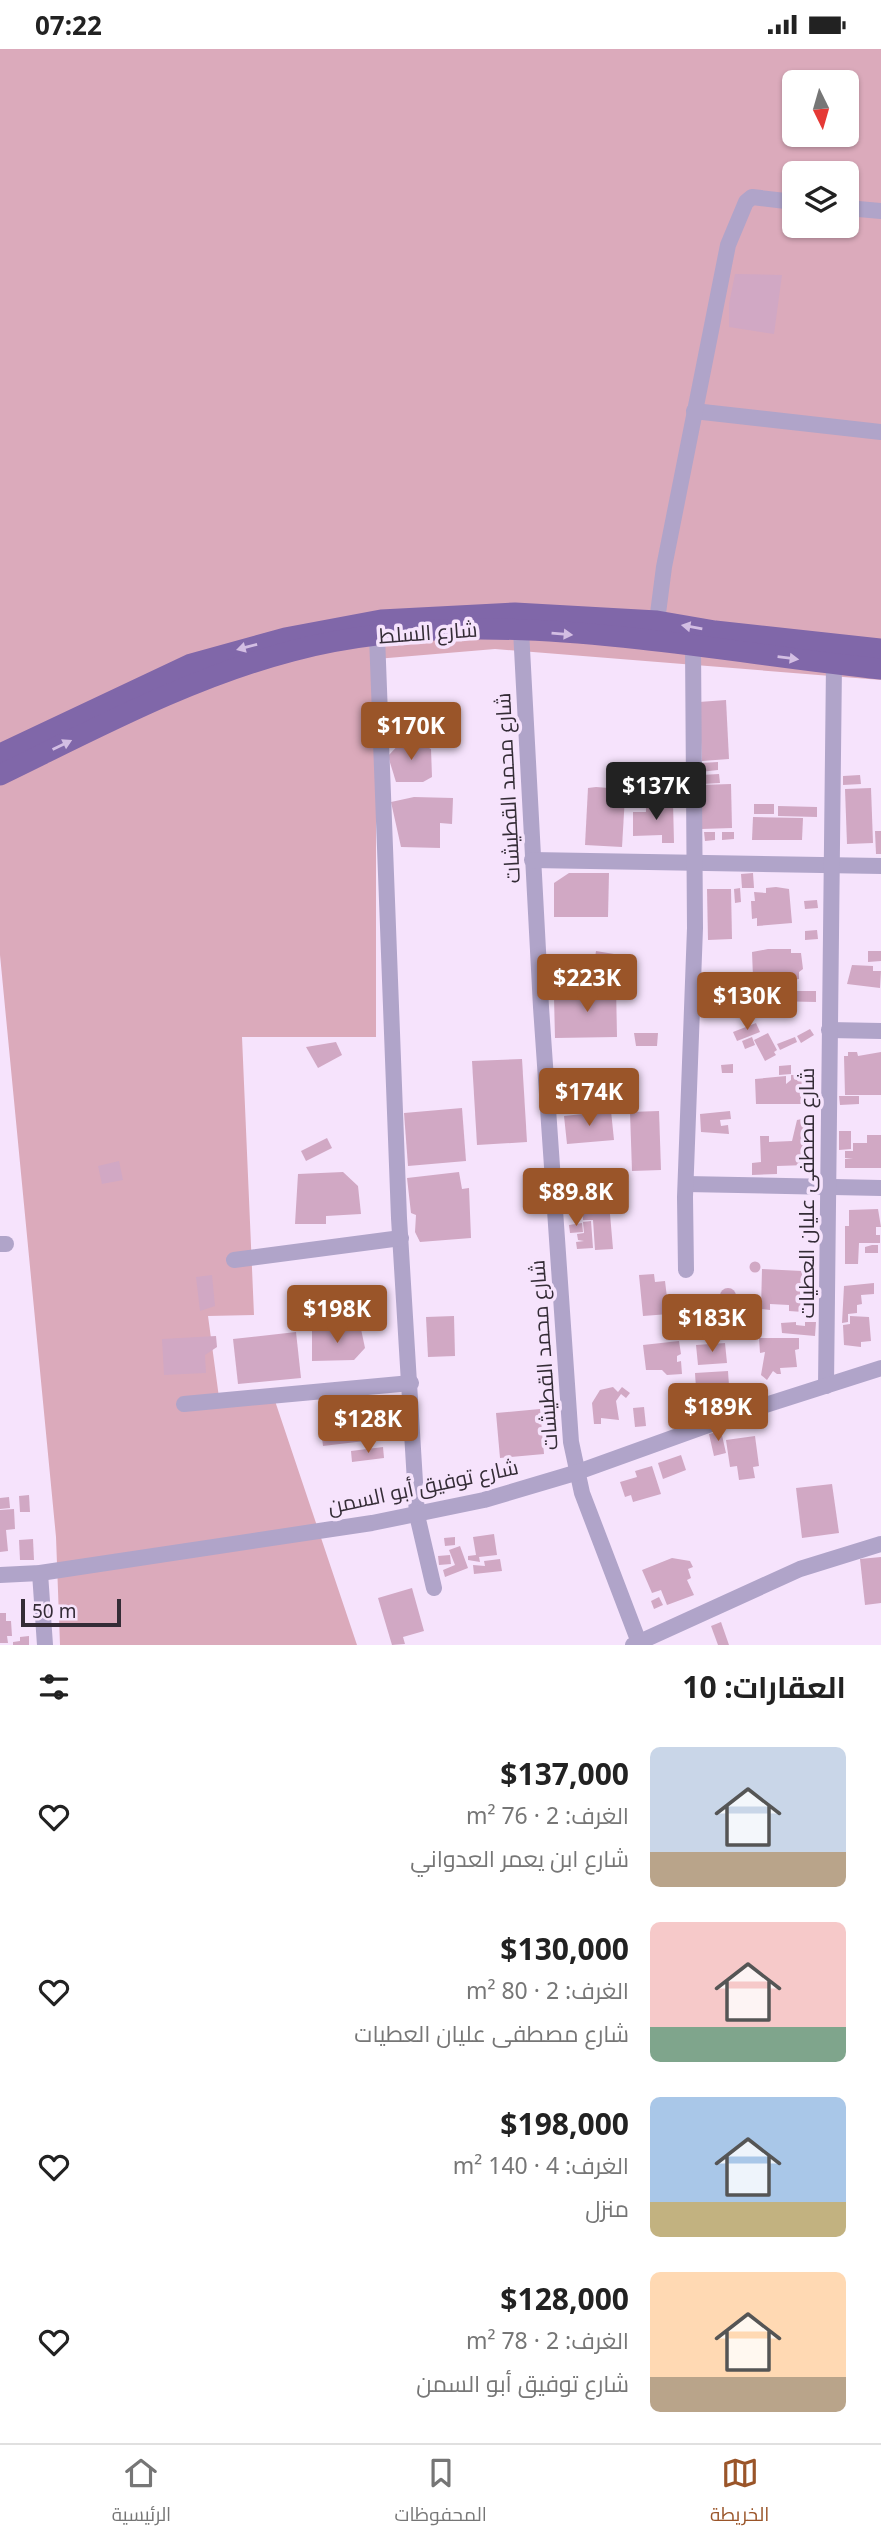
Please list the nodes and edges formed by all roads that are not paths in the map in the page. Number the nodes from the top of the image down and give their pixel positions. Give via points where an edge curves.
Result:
1 (782, 201) edge
2 (859, 209) edge
3 (881, 211) edge
4 (694, 411) junction
5 (881, 432) edge
6 (657, 621) junction
7 (521, 630) junction
8 (377, 636) junction
9 (693, 646) junction
10 (881, 649) edge
11 (834, 664) junction
12 (881, 669) edge
13 (0, 754) edge
14 (0, 775) edge
15 (533, 860) junction
16 (695, 861) junction
17 (831, 863) junction
18 (881, 866) edge
19 (829, 1030) junction
20 (881, 1031) edge
21 (686, 1184) junction
22 (830, 1187) junction
23 (881, 1188) edge
24 (401, 1238) junction
25 (234, 1260) dead end
26 (685, 1270) dead end
27 (881, 1368) edge
28 (411, 1383) junction
29 (825, 1386) junction
30 (184, 1404) dead end
31 (575, 1473) junction
32 (417, 1515) junction
33 (881, 1544) edge
34 (40, 1573) junction
35 (0, 1575) edge
36 (434, 1588) dead end
37 (637, 1644) edge
38 (45, 1645) edge

1 - 4 street via 752,197 728,245
2 - 3 street
4 - 5 street
4 - 6 street
10 -> 6 main road, شارع السلط
6 -> 13 main road, شارع السلط via 487,614 328,628 191,664
7 - 8 main road, شارع السلط via 456,629
7 -> 9 main road, شارع السلط
7 - 15 street, شارع محمد القطيشات
14 -> 8 main road, شارع السلط via 195,682 291,651
8 - 24 street
9 -> 11 main road, شارع السلط
9 - 16 street
11 - 12 main road, شارع السلط
11 - 17 street, شارع مصطفى عليان العطيات
15 - 16 street
15 - 31 street, شارع محمد القطيشات
16 - 17 street
16 - 21 street via 695,991
17 - 18 street
17 - 19 street, شارع مصطفى عليان العطيات
19 - 20 street
19 - 22 street, شارع مصطفى عليان العطيات
21 - 22 street
21 - 26 street
22 - 23 street
22 - 29 street, شارع مصطفى عليان العطيات
24 - 25 street
24 - 28 street
27 - 29 street, شارع توفيق أبو السمن
28 - 30 street
28 - 32 street
29 - 31 street, شارع توفيق أبو السمن
31 - 32 street, شارع توفيق أبو السمن
31 - 37 street, شارع محمد القطيشات
32 - 34 street, شارع توفيق أبو السمن
32 - 36 street
33 - 37 street via 800,1569
34 - 35 street, شارع توفيق أبو السمن
34 - 38 street

